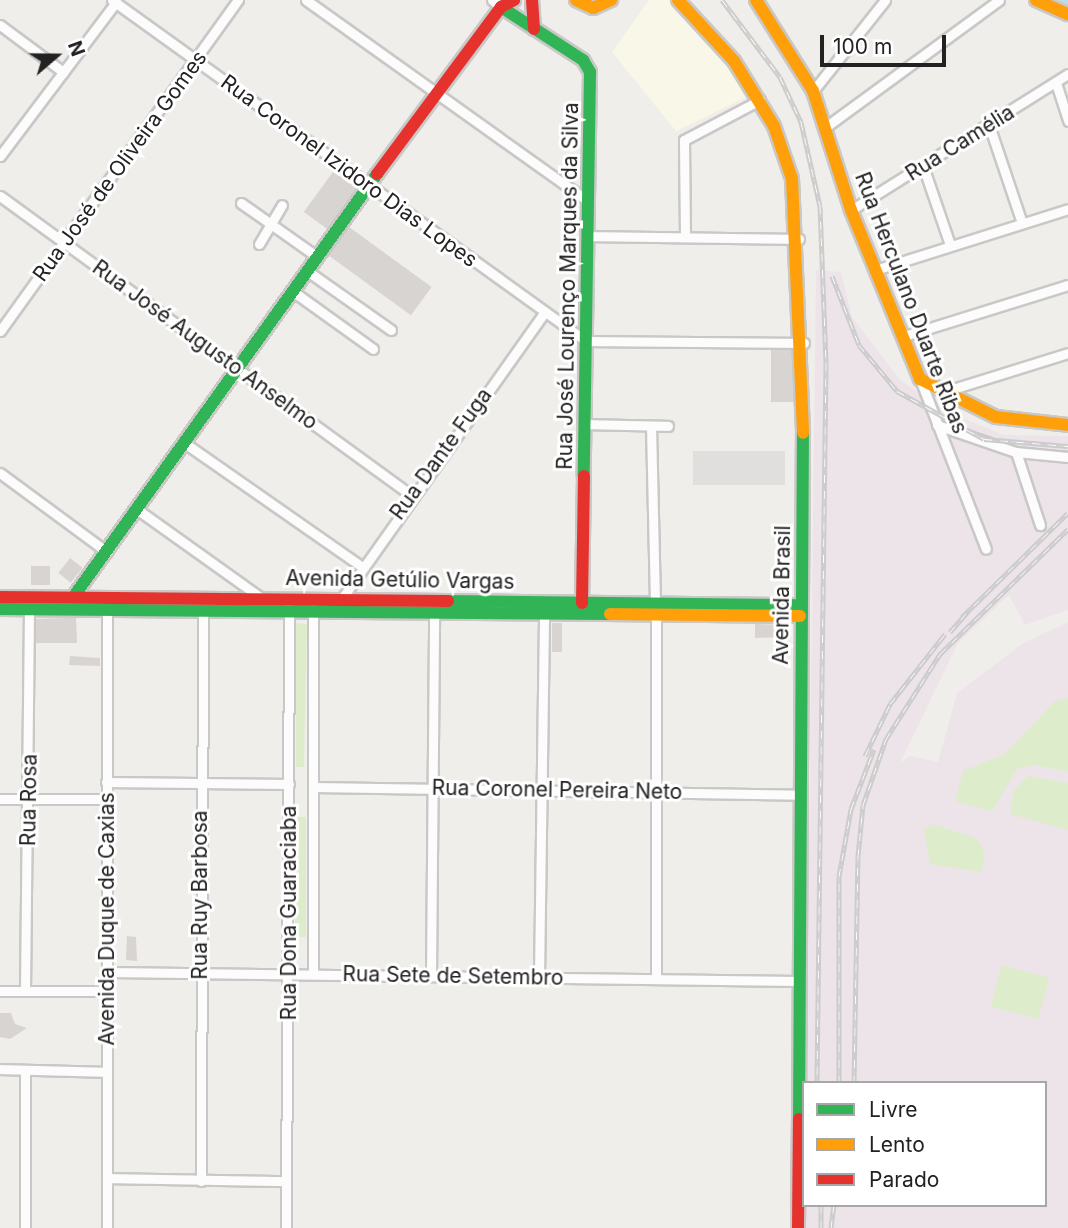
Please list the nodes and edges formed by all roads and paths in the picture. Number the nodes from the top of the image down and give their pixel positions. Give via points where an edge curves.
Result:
1 (132, 0) edge
2 (238, 0) edge
3 (532, 0) edge
4 (576, 0) edge
5 (611, 0) edge
6 (678, 0) edge
7 (756, 0) edge
8 (885, 0) edge
9 (999, 0) edge
10 (1037, 0) edge
11 (114, 1) edge
12 (308, 1) edge
13 (503, 2) edge
14 (126, 9) junction
15 (1068, 14) edge
16 (0, 25) edge
17 (534, 29) junction
18 (196, 60) junction
19 (63, 72) junction
20 (1068, 74) edge
21 (1056, 83) junction
22 (813, 91) junction
23 (435, 93) junction
24 (760, 100) junction
25 (1068, 121) edge
26 (989, 125) junction
27 (827, 126) junction
28 (0, 156) edge
29 (923, 166) junction
30 (370, 185) junction
31 (0, 196) edge
32 (588, 201) junction
33 (241, 203) dead end
34 (282, 205) dead end
35 (1068, 209) edge
36 (851, 210) junction
37 (271, 223) junction
38 (1022, 223) junction
39 (587, 236) junction
40 (685, 237) junction
41 (799, 239) junction
42 (65, 243) junction
43 (258, 244) dead end
44 (950, 245) junction
45 (316, 256) junction
46 (306, 270) junction
47 (875, 270) junction
48 (1068, 285) edge
49 (291, 290) junction
50 (545, 312) junction
51 (391, 330) dead end
52 (0, 331) edge
53 (904, 337) junction
54 (586, 341) junction
55 (804, 343) junction
56 (373, 349) dead end
57 (1068, 353) edge
58 (237, 369) junction
59 (920, 379) junction
60 (941, 392) junction
61 (586, 424) junction
62 (937, 425) junction
63 (1068, 425) edge
64 (651, 426) junction
65 (668, 426) dead end
66 (186, 443) junction
67 (1016, 452) junction
68 (1068, 457) edge
69 (0, 473) edge
70 (411, 495) junction
71 (138, 510) junction
72 (1041, 525) dead end
73 (986, 549) dead end
74 (107, 552) junction
75 (361, 566) junction
76 (92, 572) junction
77 (74, 596) junction
78 (100, 596) junction
79 (0, 597) edge
80 (260, 597) junction
81 (312, 597) junction
82 (290, 598) junction
83 (340, 598) junction
84 (582, 603) junction
85 (0, 609) edge
86 (29, 609) junction
87 (109, 610) junction
88 (203, 610) junction
89 (656, 610) junction
90 (313, 611) junction
91 (800, 611) junction
92 (289, 612) junction
93 (335, 612) junction
94 (434, 612) junction
95 (544, 614) junction
96 (106, 782) junction
97 (289, 784) junction
98 (200, 785) junction
99 (314, 787) junction
100 (432, 788) junction
101 (542, 788) junction
102 (658, 790) junction
103 (800, 795) junction
104 (0, 799) edge
105 (30, 799) junction
106 (106, 799) junction
107 (109, 972) junction
108 (290, 974) junction
109 (313, 974) junction
110 (201, 975) junction
111 (431, 975) junction
112 (539, 977) junction
113 (656, 979) junction
114 (798, 981) junction
115 (108, 990) junction
116 (0, 991) edge
117 (25, 991) junction
118 (0, 1069) edge
119 (25, 1070) junction
120 (107, 1072) junction
121 (107, 1178) junction
122 (201, 1181) junction
123 (286, 1181) junction
124 (25, 1228) edge
125 (107, 1228) edge
126 (286, 1228) edge
127 (798, 1228) edge

1 - 14 street
2 - 18 street, Rua José de Oliveira Gomes
3 - 17 main road
4 - 5 main road via 593,8
6 - 24 main road, Avenida Brasil via 713,35
7 - 22 main road, Rua Herculano Duarte Ribas
8 - 22 street
9 - 27 street
10 - 15 main road
11 - 14 street, Rua Coronel Izidoro Dias Lopes
11 - 19 street
12 - 23 street
13 - 17 main road, Rua José Lourenço Marques da Silva
13 - 23 main road
14 - 18 street, Rua Coronel Izidoro Dias Lopes
16 - 19 street
17 - 32 main road, Rua José Lourenço Marques da Silva via 583,60 590,72
18 - 30 street, Rua Coronel Izidoro Dias Lopes
18 - 42 street, Rua José de Oliveira Gomes
19 - 28 street
20 - 21 street, Rua Camélia
21 - 25 street
21 - 26 street, Rua Camélia
22 - 27 main road, Rua Herculano Duarte Ribas
23 - 30 main road
23 - 32 street
24 - 40 street via 684,140
24 - 41 main road, Avenida Brasil via 785,151
26 - 29 street, Rua Camélia
26 - 38 street
27 - 36 main road, Rua Herculano Duarte Ribas
29 - 36 street, Rua Camélia
29 - 44 street
30 - 45 main road
30 - 50 street, Rua Coronel Izidoro Dias Lopes
31 - 42 street, Rua José Augusto Anselmo
32 - 39 main road, Rua José Lourenço Marques da Silva
33 - 37 street
34 - 37 street
35 - 38 street
36 - 47 main road, Rua Herculano Duarte Ribas
37 - 43 street
37 - 45 street
38 - 44 street
39 - 40 street
39 - 54 main road, Rua José Lourenço Marques da Silva
40 - 41 street
41 - 55 main road, Avenida Brasil
42 - 52 street, Rua José de Oliveira Gomes
42 - 58 street, Rua José Augusto Anselmo
44 - 47 street
45 - 46 main road
46 - 49 main road
46 - 51 street
47 - 53 main road, Rua Herculano Duarte Ribas
48 - 53 street
49 - 56 street
49 - 58 main road
50 - 54 street, Rua Coronel Izidoro Dias Lopes
50 - 70 street, Rua Dante Fuga
53 - 59 main road, Rua Herculano Duarte Ribas
54 - 55 street
54 - 61 main road, Rua José Lourenço Marques da Silva
55 - 91 main road, Avenida Brasil
57 - 60 street
58 - 66 main road
58 - 70 street, Rua José Augusto Anselmo
59 - 60 main road
59 - 62 street, Rua Herculano Duarte Ribas
60 - 63 main road via 996,417
61 - 64 street
61 - 84 main road, Rua José Lourenço Marques da Silva
62 - 67 street
62 - 73 street, Rua Herculano Duarte Ribas
64 - 65 street
64 - 89 street
66 - 71 main road
66 - 75 street
67 - 68 street
67 - 72 street
69 - 74 street
70 - 75 street, Rua Dante Fuga
71 - 74 main road
71 - 80 street
74 - 76 main road
75 - 83 street, Rua Dante Fuga
76 - 77 main road
76 - 78 main road
77 - 78 main road, Avenida Getúlio Vargas
77 - 79 main road, Avenida Getúlio Vargas
78 - 80 main road, Avenida Getúlio Vargas
78 - 87 street
80 - 82 main road, Avenida Getúlio Vargas
81 - 82 main road, Avenida Getúlio Vargas
81 - 83 main road, Avenida Getúlio Vargas
81 - 90 street
82 - 92 street, Rua Dona Guaraciaba
83 - 84 main road, Avenida Getúlio Vargas
83 - 93 street, Rua Dante Fuga
84 - 89 main road, Avenida Getúlio Vargas
84 - 95 main road via 575,610
85 - 86 main road, Avenida Getúlio Vargas
86 - 87 main road, Avenida Getúlio Vargas
86 - 105 street, Rua Rosa
87 - 88 main road, Avenida Getúlio Vargas
87 - 96 street, Avenida Duque de Caxias
88 - 92 main road, Avenida Getúlio Vargas
88 - 98 street, Rua Ruy Barbosa
89 - 91 main road, Avenida Getúlio Vargas
89 - 95 main road, Avenida Getúlio Vargas
89 - 102 street
90 - 92 main road, Avenida Getúlio Vargas
90 - 93 main road, Avenida Getúlio Vargas
90 - 99 street
91 - 103 main road, Avenida Brasil
92 - 97 street, Rua Dona Guaraciaba
93 - 94 main road, Avenida Getúlio Vargas
94 - 95 main road, Avenida Getúlio Vargas
94 - 100 street
95 - 101 street
96 - 98 street
96 - 106 street, Avenida Duque de Caxias
97 - 98 street
97 - 108 street, Rua Dona Guaraciaba
98 - 110 street, Rua Ruy Barbosa
99 - 100 street, Rua Coronel Pereira Neto
99 - 109 street
100 - 101 street, Rua Coronel Pereira Neto
100 - 111 street
101 - 102 street, Rua Coronel Pereira Neto
101 - 112 street
102 - 103 street, Rua Coronel Pereira Neto
102 - 113 street
103 - 114 main road, Avenida Brasil
104 - 105 street
105 - 106 street
105 - 117 street, Rua Rosa
106 - 107 street, Avenida Duque de Caxias
107 - 110 street, Rua Sete de Setembro
107 - 115 street, Avenida Duque de Caxias
108 - 109 street, Rua Sete de Setembro
108 - 110 street, Rua Sete de Setembro
108 - 123 street, Rua Dona Guaraciaba
109 - 111 street, Rua Sete de Setembro
110 - 122 street, Rua Ruy Barbosa
111 - 112 street, Rua Sete de Setembro
112 - 113 street, Rua Sete de Setembro
113 - 114 street, Rua Sete de Setembro
114 - 127 main road, Avenida Brasil
115 - 117 street
115 - 120 street, Avenida Duque de Caxias
116 - 117 street
118 - 119 street
119 - 120 street
119 - 124 street
120 - 121 street, Avenida Duque de Caxias
121 - 122 street
121 - 125 street, Avenida Duque de Caxias
122 - 123 street
123 - 126 street, Rua Dona Guaraciaba

